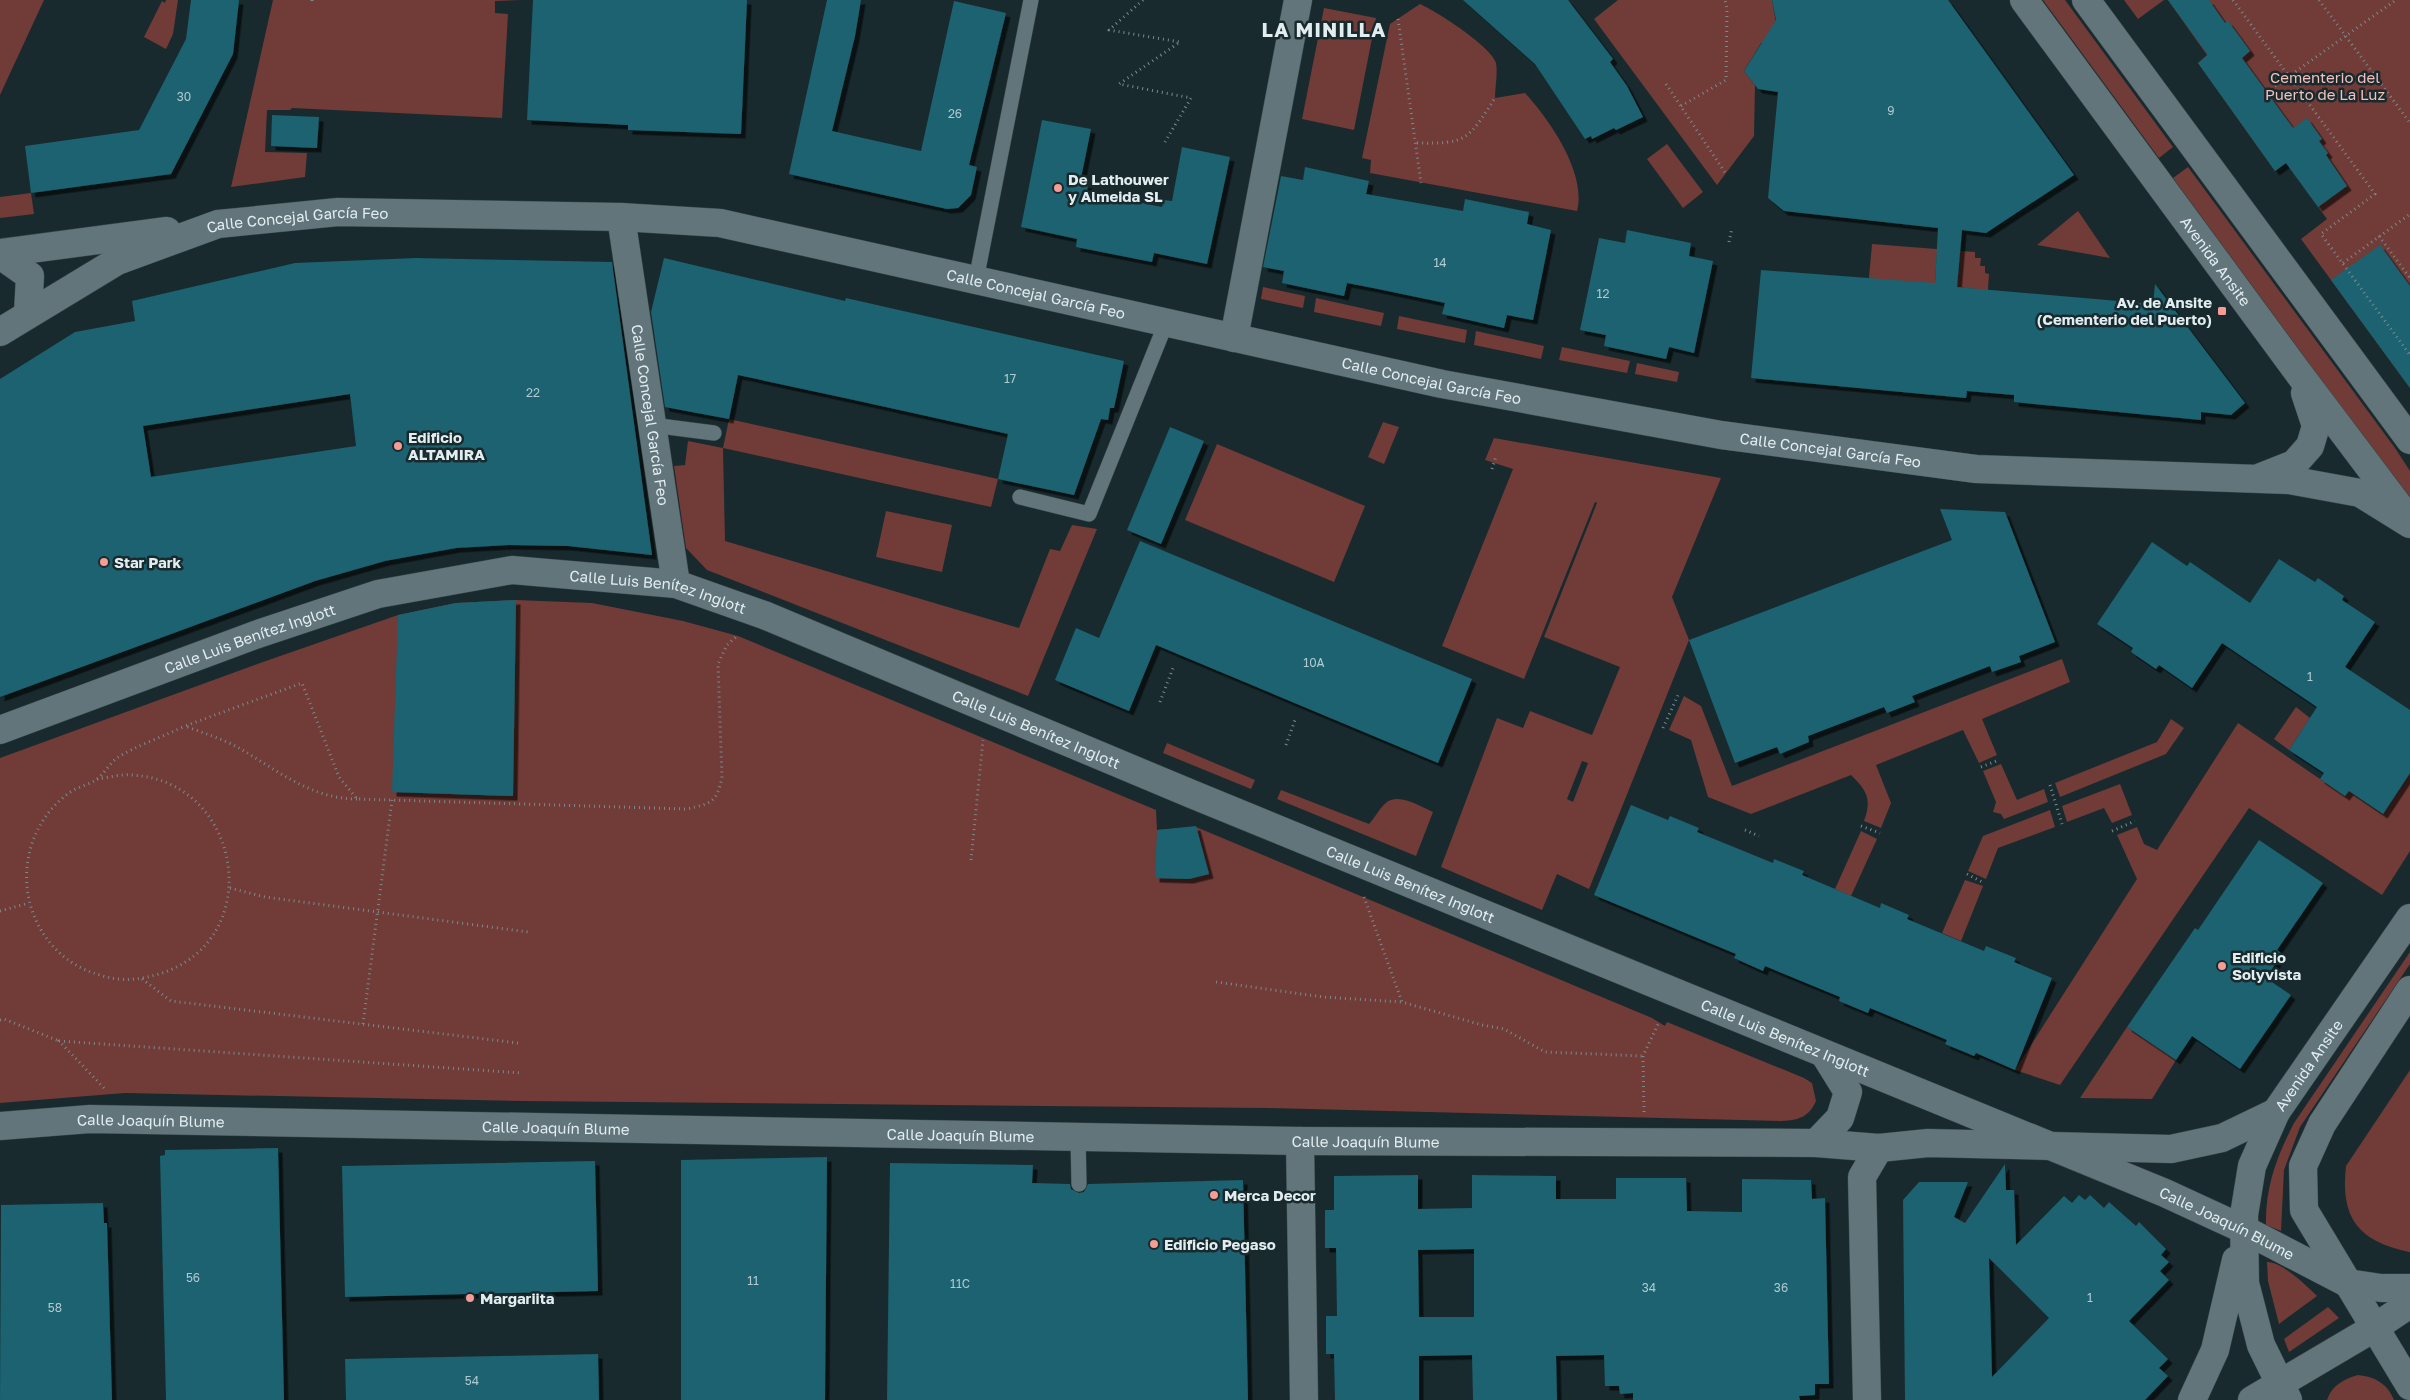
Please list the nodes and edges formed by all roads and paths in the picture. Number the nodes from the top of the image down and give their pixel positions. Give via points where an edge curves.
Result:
1 (1031, 0) edge
2 (1143, 0) edge
3 (1298, 0) edge
4 (1725, 0) edge
5 (2024, 0) edge
6 (2086, 0) edge
7 (2233, 0) edge
8 (2319, 0) edge
9 (2396, 0) edge
10 (1398, 19) dead end
11 (2346, 36) junction
12 (2289, 77) junction
13 (1666, 84) dead end
14 (2267, 92) dead end
15 (1495, 98) dead end
16 (1681, 106) junction
17 (2410, 124) edge
18 (1165, 142) dead end
19 (1417, 143) junction
20 (1726, 174) dead end
21 (1421, 183) dead end
22 (2410, 214) edge
23 (621, 217) junction
24 (218, 224) junction
25 (1732, 228) dead end
26 (2379, 236) junction
27 (1729, 242) dead end
28 (0, 254) edge
29 (2343, 263) junction
30 (2410, 278) edge
31 (976, 280) junction
32 (28, 313) junction
33 (1166, 323) junction
34 (0, 332) edge
35 (1234, 338) junction
36 (2410, 355) edge
37 (2297, 371) junction
38 (652, 425) junction
39 (714, 433) dead end
40 (2410, 440) edge
41 (1496, 456) dead end
42 (1492, 469) dead end
43 (2253, 480) junction
44 (1020, 497) dead end
45 (2410, 522) edge
46 (676, 584) junction
47 (764, 615) junction
48 (1173, 668) dead end
49 (1679, 693) dead end
50 (1160, 702) dead end
51 (1296, 720) dead end
52 (186, 726) junction
53 (1663, 728) dead end
54 (0, 730) edge
55 (983, 737) dead end
56 (1286, 745) dead end
57 (2000, 760) dead end
58 (1981, 767) dead end
59 (97, 779) junction
60 (2050, 785) dead end
61 (357, 799) junction
62 (392, 800) junction
63 (2135, 821) dead end
64 (2062, 824) dead end
65 (1861, 826) dead end
66 (1745, 830) dead end
67 (2112, 831) dead end
68 (1880, 833) dead end
69 (1759, 836) dead end
70 (971, 860) dead end
71 (1967, 874) dead end
72 (1984, 883) dead end
73 (230, 888) junction
74 (1364, 896) dead end
75 (29, 903) junction
76 (0, 911) edge
77 (377, 912) junction
78 (2410, 918) edge
79 (528, 932) dead end
80 (142, 979) junction
81 (1216, 982) dead end
82 (2410, 990) edge
83 (1402, 1002) junction
84 (0, 1016) edge
85 (2, 1020) edge
86 (1659, 1022) dead end
87 (363, 1024) junction
88 (59, 1041) junction
89 (518, 1043) dead end
90 (1825, 1055) junction
91 (1643, 1056) junction
92 (521, 1073) dead end
93 (110, 1094) dead end
94 (2276, 1112) junction
95 (1644, 1118) dead end
96 (0, 1126) edge
97 (1078, 1137) junction
98 (1300, 1141) junction
99 (1816, 1143) junction
100 (2046, 1144) junction
101 (1879, 1148) junction
102 (1079, 1184) dead end
103 (2243, 1229) junction
104 (2347, 1283) junction
105 (2410, 1288) edge
106 (2410, 1304) edge
107 (2374, 1328) junction
108 (2410, 1386) edge
109 (2284, 1393) edge
110 (1304, 1400) edge
111 (1867, 1400) edge
112 (2192, 1400) edge
113 (2252, 1400) edge

1 - 31 lane
2 - 18 path via 1109,30 1180,42 1120,84 1191,98
3 - 35 street
4 - 16 path via 1726,80
5 - 37 street, Avenida Ansite
6 - 40 street
7 - 12 path
8 - 11 path
9 - 11 path
10 - 19 path
11 - 12 path
11 - 17 path
12 - 14 path
12 - 29 path via 2375,194 2321,234
13 - 16 path
15 - 19 path via 1465,139 1450,143
16 - 20 path
19 - 21 path
22 - 26 path
23 - 24 street, Calle Concejal García Feo via 338,212
23 - 31 street, Calle Concejal García Feo via 720,223
23 - 38 street, Calle Concejal García Feo
24 - 28 street
24 - 32 street, Calle Concejal García Feo via 117,261
25 - 27 path
26 - 29 path
26 - 30 path
28 - 32 street via 30,276
29 - 36 path
31 - 33 street, Calle Concejal García Feo
32 - 34 street, Calle Concejal García Feo
33 - 35 street, Calle Concejal García Feo
33 - 44 lane via 1088,514
35 - 43 street, Calle Concejal García Feo via 1442,384 1747,439 1976,469
37 - 43 street, Calle Concejal García Feo via 2316,426 2310,446 2294,464
37 - 45 street, Avenida Ansite
38 - 39 lane
38 - 46 street, Calle Concejal García Feo
41 - 42 path
43 - 45 street, Calle Concejal García Feo via 2289,480 2360,493
46 - 47 street, Calle Luis Benítez Inglott
46 - 54 street, Calle Luis Benítez Inglott via 512,570 378,594 255,635
47 - 62 path via 727,645 718,664 722,778 718,795 710,804 687,809
47 - 90 street, Calle Luis Benítez Inglott
48 - 50 path
49 - 53 path
51 - 56 path
52 - 59 path via 117,758
52 - 61 path via 238,747 293,782 340,799
52 - 61 path via 302,683 339,777
55 - 70 path
57 - 58 path
59 - 73 path via 130,774 163,781 193,798 215,823 228,854
59 - 75 path via 69,793 47,814 32,841 26,872
60 - 64 path
61 - 62 path
62 - 77 path
63 - 67 path
65 - 68 path
66 - 69 path
71 - 72 path
73 - 77 path via 265,897
73 - 80 path via 221,921 202,949 175,969
74 - 83 path
75 - 76 path
75 - 80 path via 40,930 59,954 84,971 113,980
77 - 79 path
77 - 87 path
78 - 94 street, Avenida Ansite
80 - 87 path via 171,1001
81 - 83 path via 1323,997
82 - 104 street via 2322,1124 2303,1166 2304,1210
83 - 91 path via 1504,1029 1545,1052
84 - 85 path
85 - 88 path
86 - 91 path
87 - 89 path
88 - 92 path
88 - 93 path
90 - 99 street via 1848,1092 1840,1118
90 - 100 street, Calle Luis Benítez Inglott
91 - 95 path
94 - 100 street, Calle Joaquín Blume via 2222,1138 2170,1149
94 - 103 street, Avenida Ansite via 2252,1166
96 - 97 street, Calle Joaquín Blume via 90,1119
97 - 98 street, Calle Joaquín Blume
97 - 102 lane
98 - 99 street, Calle Joaquín Blume
98 - 110 street
99 - 101 street, Calle Joaquín Blume
100 - 101 street, Calle Joaquín Blume via 1928,1143
100 - 103 street, Calle Joaquín Blume
101 - 111 street via 1862,1177
103 - 104 street, Calle Joaquín Blume
103 - 109 street, Avenida Ansite via 2245,1283 2255,1328
103 - 112 street, Avenida Ansite via 2215,1350
104 - 105 street, Calle Joaquín Blume
104 - 107 street
106 - 107 street
107 - 108 street
107 - 109 street
109 - 113 street

